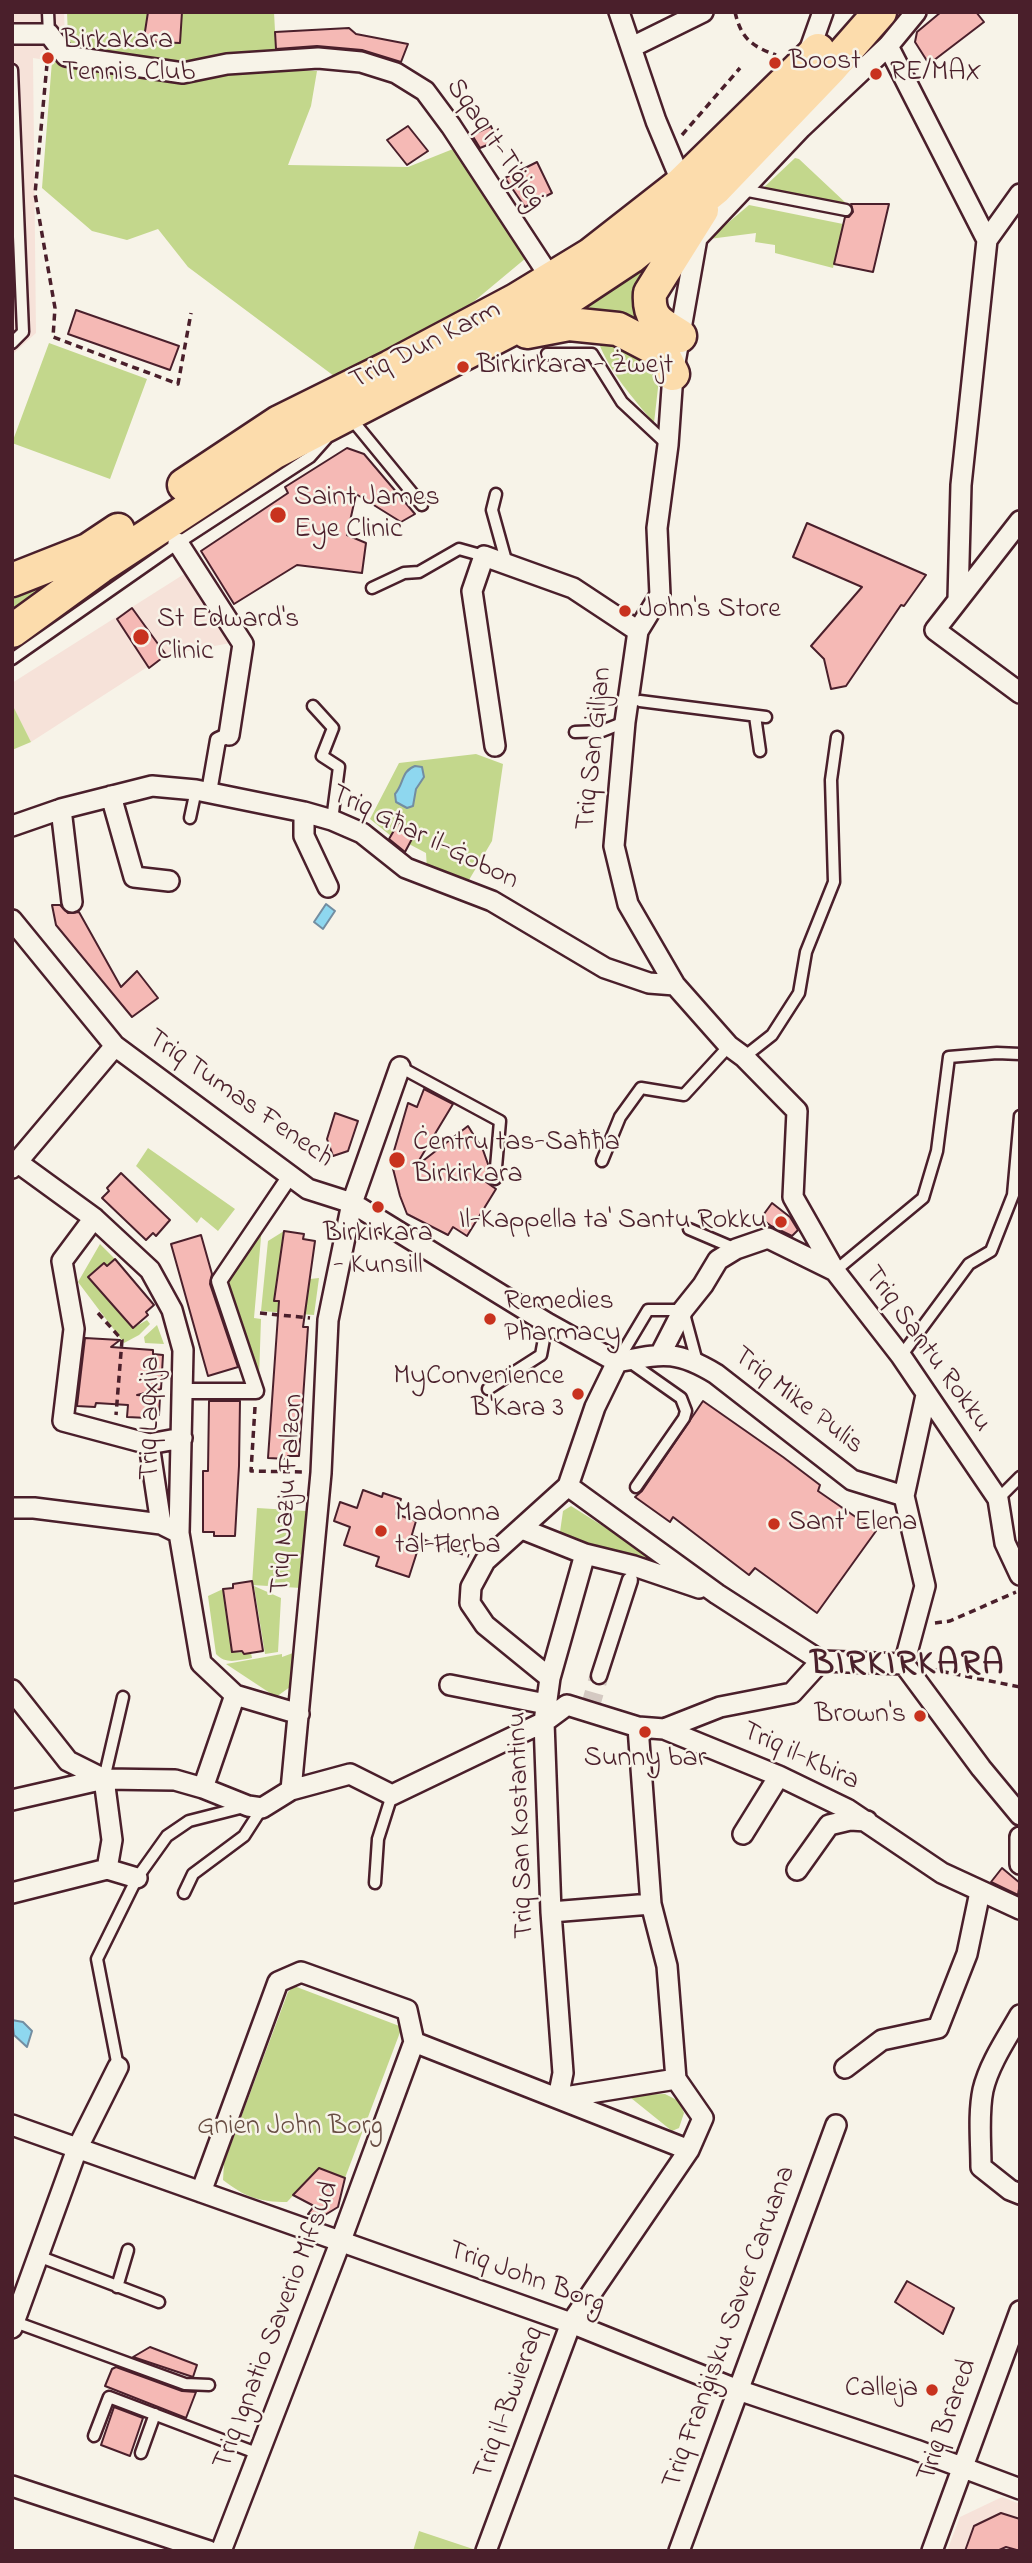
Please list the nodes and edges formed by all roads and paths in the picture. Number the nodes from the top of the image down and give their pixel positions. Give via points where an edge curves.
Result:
1 (48, 12) edge
2 (620, 12) edge
3 (703, 12) edge
4 (735, 12) edge
5 (823, 12) edge
6 (851, 12) edge
7 (880, 12) edge
8 (916, 12) edge
9 (12, 34) edge
10 (49, 34) junction
11 (888, 46) junction
12 (632, 47) junction
13 (758, 48) dead end
14 (805, 65) junction
15 (740, 68) dead end
16 (12, 71) edge
17 (667, 152) junction
18 (682, 183) junction
19 (729, 189) junction
20 (1020, 194) edge
21 (846, 210) dead end
22 (987, 240) junction
23 (552, 280) junction
24 (191, 313) dead end
25 (680, 336) joint
26 (490, 340) junction
27 (12, 343) edge
28 (547, 354) dead end
29 (673, 374) junction
30 (347, 414) junction
31 (668, 445) junction
32 (496, 494) dead end
33 (422, 505) dead end
34 (1020, 521) edge
35 (178, 543) junction
36 (484, 556) junction
37 (507, 565) junction
38 (12, 580) edge
39 (372, 588) dead end
40 (958, 599) junction
41 (12, 631) edge
42 (638, 631) junction
43 (12, 659) edge
44 (1020, 693) edge
45 (640, 701) dead end
46 (313, 706) dead end
47 (625, 722) junction
48 (575, 732) dead end
49 (229, 735) joint
50 (837, 737) dead end
51 (495, 746) dead end
52 (760, 751) dead end
53 (203, 791) junction
54 (111, 796) junction
55 (61, 809) junction
56 (304, 812) junction
57 (190, 818) dead end
58 (331, 820) junction
59 (12, 826) edge
60 (169, 881) dead end
61 (328, 887) dead end
62 (72, 902) dead end
63 (12, 920) edge
64 (675, 985) junction
65 (115, 1046) junction
66 (736, 1051) junction
67 (1020, 1054) edge
68 (400, 1067) joint
69 (1020, 1116) edge
70 (602, 1161) dead end
71 (15, 1165) edge
72 (290, 1176) junction
73 (495, 1179) dead end
74 (352, 1203) junction
75 (94, 1218) junction
76 (689, 1229) dead end
77 (736, 1249) junction
78 (835, 1271) junction
79 (683, 1310) junction
80 (98, 1313) dead end
81 (260, 1313) dead end
82 (328, 1320) junction
83 (547, 1323) junction
84 (661, 1353) junction
85 (901, 1356) junction
86 (622, 1361) junction
87 (697, 1362) junction
88 (488, 1389) dead end
89 (180, 1391) junction
90 (256, 1391) junction
91 (926, 1395) junction
92 (114, 1435) junction
93 (182, 1438) junction
94 (149, 1444) junction
95 (321, 1473) junction
96 (1020, 1477) edge
97 (568, 1486) junction
98 (636, 1487) dead end
99 (904, 1496) junction
100 (998, 1499) junction
101 (12, 1508) edge
102 (161, 1524) junction
103 (522, 1529) junction
104 (179, 1533) junction
105 (411, 1536) dead end
106 (586, 1554) junction
107 (485, 1561) junction
108 (1020, 1575) edge
109 (630, 1580) dead end
110 (1020, 1590) edge
111 (717, 1594) junction
112 (916, 1626) junction
113 (821, 1661) junction
114 (904, 1664) junction
115 (599, 1676) tunnel mouth
116 (550, 1678) junction
117 (450, 1685) dead end
118 (1020, 1687) edge
119 (12, 1690) edge
120 (235, 1695) junction
121 (123, 1697) dead end
122 (545, 1713) junction
123 (299, 1714) junction
124 (638, 1727) junction
125 (664, 1729) junction
126 (779, 1776) junction
127 (104, 1779) junction
128 (203, 1788) junction
129 (291, 1790) junction
130 (393, 1795) junction
131 (12, 1800) edge
132 (255, 1807) junction
133 (1020, 1815) edge
134 (867, 1821) junction
135 (743, 1834) dead end
136 (1020, 1838) edge
137 (1020, 1864) edge
138 (107, 1870) junction
139 (797, 1870) dead end
140 (137, 1878) junction
141 (375, 1883) dead end
142 (980, 1892) junction
143 (12, 1893) edge
144 (184, 1893) dead end
145 (651, 1905) junction
146 (1020, 1909) edge
147 (551, 1912) junction
148 (1020, 2015) edge
149 (414, 2042) junction
150 (118, 2067) joint
151 (845, 2068) dead end
152 (677, 2079) junction
153 (558, 2098) junction
154 (12, 2125) edge
155 (836, 2125) dead end
156 (77, 2149) junction
157 (689, 2150) junction
158 (201, 2192) junction
159 (1020, 2194) edge
160 (340, 2243) junction
161 (128, 2250) dead end
162 (38, 2256) junction
163 (117, 2287) junction
164 (159, 2302) dead end
165 (1020, 2311) edge
166 (571, 2323) junction
167 (13, 2325) edge
168 (209, 2385) dead end
169 (738, 2390) junction
170 (155, 2414) junction
171 (94, 2436) dead end
172 (141, 2453) dead end
173 (259, 2454) junction
174 (962, 2467) junction
175 (12, 2486) edge
176 (1020, 2489) edge
177 (209, 2551) edge
178 (221, 2551) edge
179 (486, 2551) edge
180 (679, 2551) edge
181 (932, 2551) edge

1 - 10 lane
2 - 12 street
3 - 12 street
4 - 13 path via 739,30
5 - 14 street, Triq Dun Karm
6 - 14 highway, Triq Dun Karm
7 - 19 highway, Triq Dun Karm
8 - 11 street, Triq Dun Karm
9 - 10 street
10 - 23 street, Sqaq it-Tiġieġ via 66,56 183,73 227,64 318,58 361,62 396,73 425,91
10 - 24 path via 35,194 55,308 53,337 178,384
11 - 19 street, Triq Dun Karm
11 - 22 street
12 - 17 street
14 - 18 highway, Triq Dun Karm
15 - 17 path
16 - 27 lane via 23,332
17 - 18 street
18 - 23 highway, Triq Dun Karm
19 - 21 lane
19 - 25 highway via 650,293 654,319
19 - 26 highway, Triq Dun Karm via 560,304
20 - 22 street
22 - 40 street via 961,485
23 - 38 highway, Triq Dun Karm via 279,422 88,550
25 - 29 street
26 - 29 highway via 569,324 618,329 662,352
26 - 30 highway, Triq Dun Karm
28 - 31 lane via 592,355 622,402
29 - 31 street, Triq San Ġiljan
30 - 33 lane
30 - 35 lane, Triq Dun Karm via 310,457
30 - 41 highway, Triq Dun Karm via 263,460
31 - 42 street, Triq San Ġiljan via 657,528 660,595
32 - 37 lane via 492,510
34 - 40 street
35 - 43 lane, Triq Dun Karm
35 - 49 street via 243,644
36 - 37 street
36 - 39 lane via 459,549 419,572 404,573
36 - 51 street via 471,591
37 - 42 street via 573,588
40 - 44 street via 935,630
42 - 47 street, Triq San Ġiljan
45 - 52 lane via 761,717
46 - 58 lane via 333,728 322,756 339,767
47 - 48 lane via 602,731
47 - 64 street, Triq San Ġiljan via 614,846 628,904
49 - 53 street via 218,740
50 - 66 lane via 831,780 834,881 806,952 799,993 772,1035
53 - 54 street, Triq Għar il-Ġobon via 152,786
53 - 56 street, Triq Għar il-Ġobon
53 - 57 lane
54 - 55 street, Triq Għar il-Ġobon
54 - 60 street via 134,877
55 - 59 street, Triq Għar il-Ġobon
55 - 62 street
56 - 58 street, Triq Għar il-Ġobon
56 - 61 street via 304,836
58 - 64 street, Triq Għar il-Ġobon via 362,833 406,868 492,901 605,968 649,983
63 - 65 street, Triq Tumas Fenech
64 - 66 street, Triq San Ġiljan
65 - 71 street
65 - 72 street, Triq Tumas Fenech
66 - 70 lane via 684,1095 641,1088 620,1117
66 - 78 street, Triq San Ġiljan via 797,1111 793,1197
67 - 78 lane via 949,1057 937,1151 923,1198
68 - 73 lane via 500,1121
68 - 74 street, Triq Nazju Falzon
69 - 85 lane via 1013,1195 991,1251 969,1264
71 - 75 street, Triq Laqxija
72 - 74 street, Triq Tumas Fenech via 308,1189
72 - 90 street via 219,1281
74 - 82 street, Triq Nazju Falzon
74 - 83 street, Triq Tumas Fenech
75 - 89 street, Triq Laqxija via 150,1270 172,1310 183,1350
75 - 92 street via 62,1261 74,1329 63,1421
76 - 77 lane
77 - 78 street via 768,1238
77 - 79 street via 718,1260
78 - 85 street, Triq Santu Rokku
79 - 84 street
79 - 86 lane via 648,1310
79 - 87 lane, Triq Mike Pulis
80 - 92 path via 122,1340
81 - 82 path
82 - 95 street, Triq Nazju Falzon
83 - 86 street, Triq Tumas Fenech
83 - 88 lane via 541,1354
84 - 86 street, Triq Mike Pulis
84 - 87 street, Triq Mike Pulis
85 - 91 street, Triq Santu Rokku
86 - 97 street via 595,1407
86 - 98 lane via 681,1398 686,1411
87 - 99 street, Triq Mike Pulis via 852,1480
89 - 90 street
89 - 93 street, Triq Laqxija
90 - 95 path via 251,1471
91 - 99 street
91 - 100 street, Triq Santu Rokku
92 - 94 street
93 - 94 street
93 - 104 street, Triq Laqxija
94 - 102 street, Triq Laqxija
95 - 123 street, Triq Nazju Falzon
96 - 100 lane
97 - 103 street
97 - 111 street
99 - 112 street via 925,1586
100 - 108 street, Triq Santu Rokku via 1005,1543
101 - 102 street, Triq Laqxija
102 - 104 street, Triq Laqxija
103 - 106 street
103 - 107 street
104 - 120 street, Triq Laqxija via 201,1664
105 - 107 path
106 - 111 street
106 - 116 street, Triq San Kostantinu
107 - 116 street via 471,1587 470,1603 485,1625
109 - 115 street
110 - 112 path via 950,1621
111 - 113 street
112 - 114 street
113 - 114 street
113 - 125 street via 792,1692 720,1707
114 - 118 path
114 - 133 street
116 - 122 street, Triq San Kostantinu
117 - 122 street
119 - 127 street via 68,1761
120 - 123 street, Triq Laqxija
120 - 128 street
121 - 127 lane
122 - 124 street, Triq il-Kbira via 567,1705
122 - 130 street
122 - 147 street, Triq San Kostantinu
123 - 129 street, Triq Nazju Falzon
124 - 125 street, Triq il-Kbira
124 - 145 street, Triq il-Bwieraq
125 - 126 street, Triq il-Kbira
126 - 134 street, Triq il-Kbira
126 - 135 street
127 - 128 street via 175,1780
127 - 131 street
127 - 138 street via 112,1840
128 - 132 street
129 - 130 street via 351,1774
129 - 132 street
130 - 141 lane via 379,1839
132 - 140 lane via 189,1821 167,1836
132 - 144 lane via 244,1836 193,1874
134 - 139 street via 829,1825
134 - 142 street, Triq il-Kbira via 942,1873
136 - 137 street
138 - 140 street
138 - 143 street
140 - 150 lane via 97,1959
142 - 146 street, Triq il-Kbira
142 - 151 street via 967,1954 938,2028 882,2040
145 - 147 street
145 - 152 street, Triq il-Bwieraq via 667,1966
147 - 153 street, Triq San Kostantinu via 563,2073
148 - 159 street via 983,2089 980,2126 981,2167
149 - 153 street
149 - 158 street via 407,2010 301,1972 278,1982
149 - 160 street, Triq Ignatio Saverio Mifsud
150 - 156 street
152 - 153 street
152 - 157 street, Triq il-Bwieraq via 703,2118
153 - 157 street
154 - 156 street, Triq John Borg
155 - 169 street, Triq Franġisku Saver Caruana
156 - 158 street, Triq John Borg
156 - 162 street
157 - 166 street, Triq il-Bwieraq
158 - 160 street, Triq John Borg
160 - 166 street, Triq John Borg
160 - 173 street, Triq Ignatio Saverio Mifsud
161 - 163 lane
162 - 163 lane
162 - 167 street
163 - 164 lane
165 - 174 street, Triq Brared
166 - 169 street, Triq John Borg
166 - 179 street, Triq il-Bwieraq
167 - 168 lane via 185,2384
169 - 174 street, Triq John Borg
169 - 180 street, Triq Franġisku Saver Caruana
170 - 171 lane via 109,2397
170 - 172 lane
170 - 173 lane
173 - 178 street, Triq Ignatio Saverio Mifsud
174 - 176 street, Triq John Borg
174 - 181 street, Triq Brared
175 - 177 street

